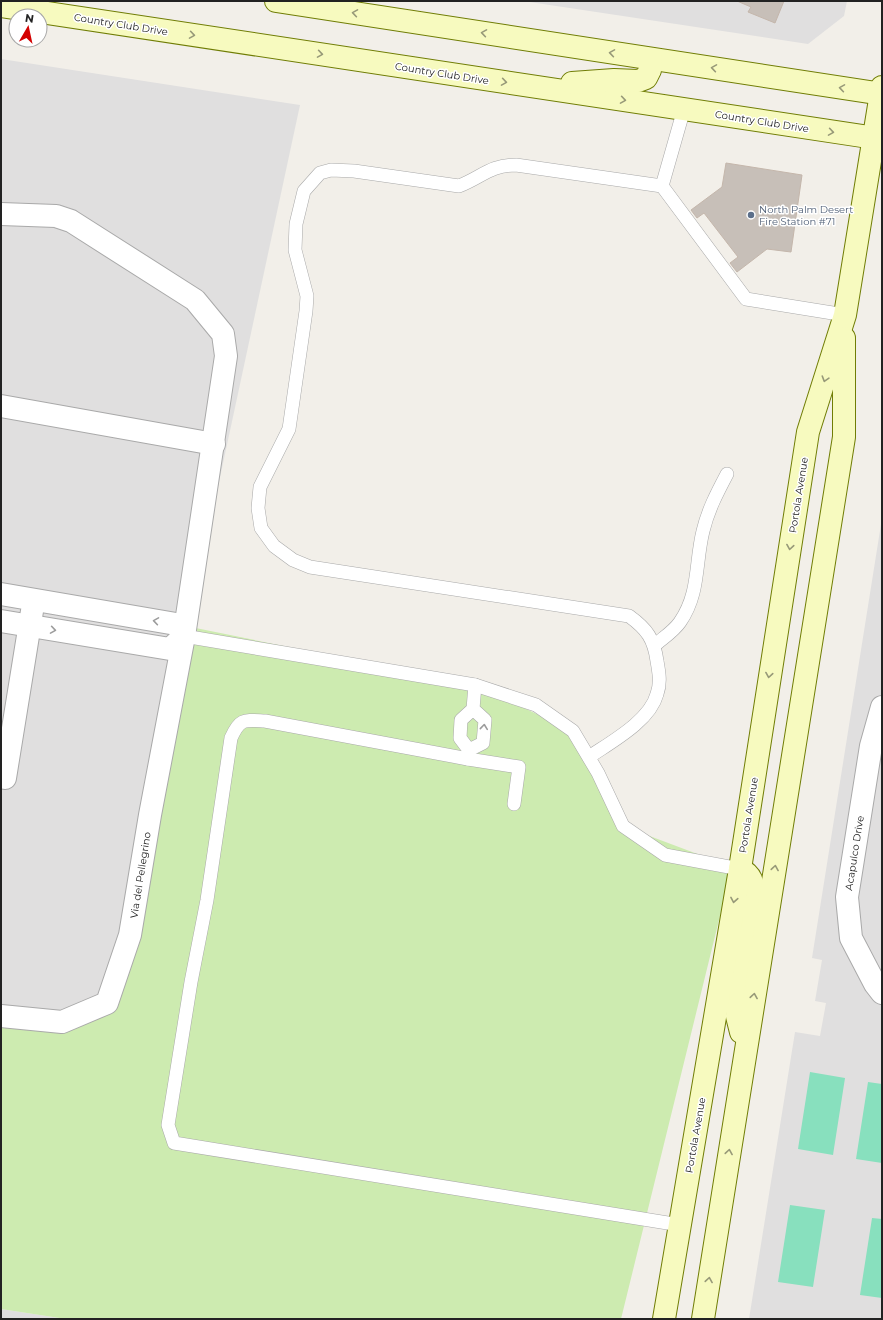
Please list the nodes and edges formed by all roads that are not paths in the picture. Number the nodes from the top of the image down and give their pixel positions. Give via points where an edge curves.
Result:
1 (276, 1) edge
2 (1, 6) edge
3 (651, 59) junction
4 (529, 86) junction
5 (882, 92) edge
6 (684, 109) junction
7 (878, 139) edge
8 (662, 186) junction
9 (1, 214) edge
10 (845, 315) junction
11 (1, 406) edge
12 (214, 444) junction
13 (727, 474) dead end
14 (1, 594) edge
15 (34, 600) junction
16 (1, 621) edge
17 (30, 626) junction
18 (184, 636) junction
19 (655, 645) junction
20 (475, 685) junction
21 (882, 707) edge
22 (473, 709) junction
23 (469, 755) junction
24 (588, 757) junction
25 (6, 778) dead end
26 (514, 804) dead end
27 (740, 869) junction
28 (882, 994) edge
29 (1, 1016) edge
30 (746, 1046) junction
31 (680, 1225) junction
32 (664, 1319) edge
33 (703, 1319) edge

3 -> 1 main road
2 -> 4 main road, Country Club Drive
3 - 4 main road via 646,78 638,82 614,80
5 -> 3 main road
4 -> 6 main road, Country Club Drive
5 - 7 main road, Portola Avenue
6 -> 7 main road, Country Club Drive
6 - 8 lane
7 - 10 main road, Portola Avenue
8 - 10 lane via 746,299
8 - 19 lane via 516,165 502,165 489,169 475,180 459,186 354,171 331,170 320,174 304,191 296,224 295,250 307,296 289,429 260,487 258,508 261,528 274,546 293,560 310,567 629,616 644,626
9 - 12 street, Via del Pellegrino via 56,216 71,221 195,300 223,334 226,356
10 -> 27 main road, Portola Avenue via 808,432
30 -> 10 main road, Portola Avenue via 844,437
11 - 12 street
12 - 18 street, Via del Pellegrino
13 - 19 lane via 710,505 702,532 696,582 690,604 679,623
14 - 15 street
15 - 17 street
18 -> 15 street via 176,624
16 - 17 street
17 -> 18 street via 170,649
17 - 25 street
18 - 20 lane
18 - 29 street, Via del Pellegrino via 130,935 107,1004 62,1022
19 - 24 lane via 660,679 651,709 631,728
20 - 22 lane
20 - 24 lane via 536,705 573,731
21 - 28 street, Acapulco Drive via 871,746 847,897 851,938
22 - 23 lane via 461,720 460,738
23 -> 22 lane via 483,743 485,720
23 - 26 lane via 519,767
23 - 31 lane via 265,721 246,720 237,724 231,738 207,900 168,1125 174,1143
24 - 27 lane via 623,826 666,855
27 - 30 main road via 753,881 736,1016
27 -> 31 main road, Portola Avenue
33 -> 30 main road, Portola Avenue
31 - 32 main road, Portola Avenue

